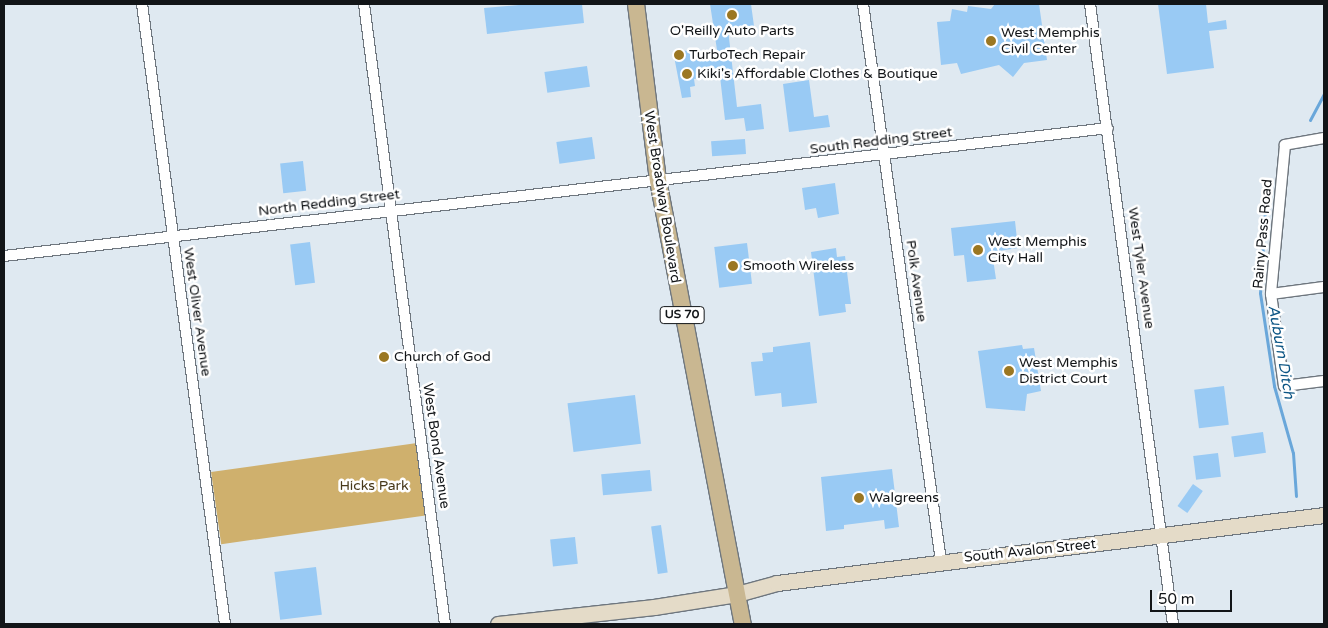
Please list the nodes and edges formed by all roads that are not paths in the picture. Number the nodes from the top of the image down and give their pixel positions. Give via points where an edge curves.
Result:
1 (142, 4) edge
2 (364, 4) edge
3 (636, 4) edge
4 (863, 4) edge
5 (1090, 4) edge
6 (1108, 128) junction
7 (1324, 138) edge
8 (884, 154) junction
9 (658, 180) junction
10 (390, 210) junction
11 (173, 236) junction
12 (4, 256) edge
13 (1324, 287) edge
14 (1271, 294) junction
15 (1324, 381) edge
16 (1324, 516) edge
17 (1162, 537) junction
18 (941, 561) junction
19 (737, 594) junction
20 (225, 624) edge
21 (445, 624) edge
22 (498, 624) edge
23 (743, 624) edge
24 (1172, 624) edge

1 - 11 street, West Oliver Avenue
2 - 10 street, West Bond Avenue
3 - 9 main road, West Broadway Boulevard / US 70
4 - 8 street, Polk Avenue
5 - 6 street, West Tyler Avenue
6 - 8 street, South Redding Street
6 - 17 street, West Tyler Avenue
7 - 14 street, Rainy Pass Road via 1285,145
8 - 9 street, South Redding Street
8 - 18 street, Polk Avenue
9 - 10 street, North Redding Street
9 - 19 main road, West Broadway Boulevard / US 70
10 - 11 street, North Redding Street
10 - 21 street, West Bond Avenue
11 - 12 street, North Redding Street
11 - 20 street, West Oliver Avenue
13 - 14 street
14 - 15 street, Rainy Pass Road via 1284,386
16 - 17 street, South Avalon Street
17 - 18 street, South Avalon Street
17 - 24 street, West Tyler Avenue
18 - 19 street, South Avalon Street via 777,583
19 - 22 street, South Avalon Street
19 - 23 main road, West Broadway Boulevard / US 70

